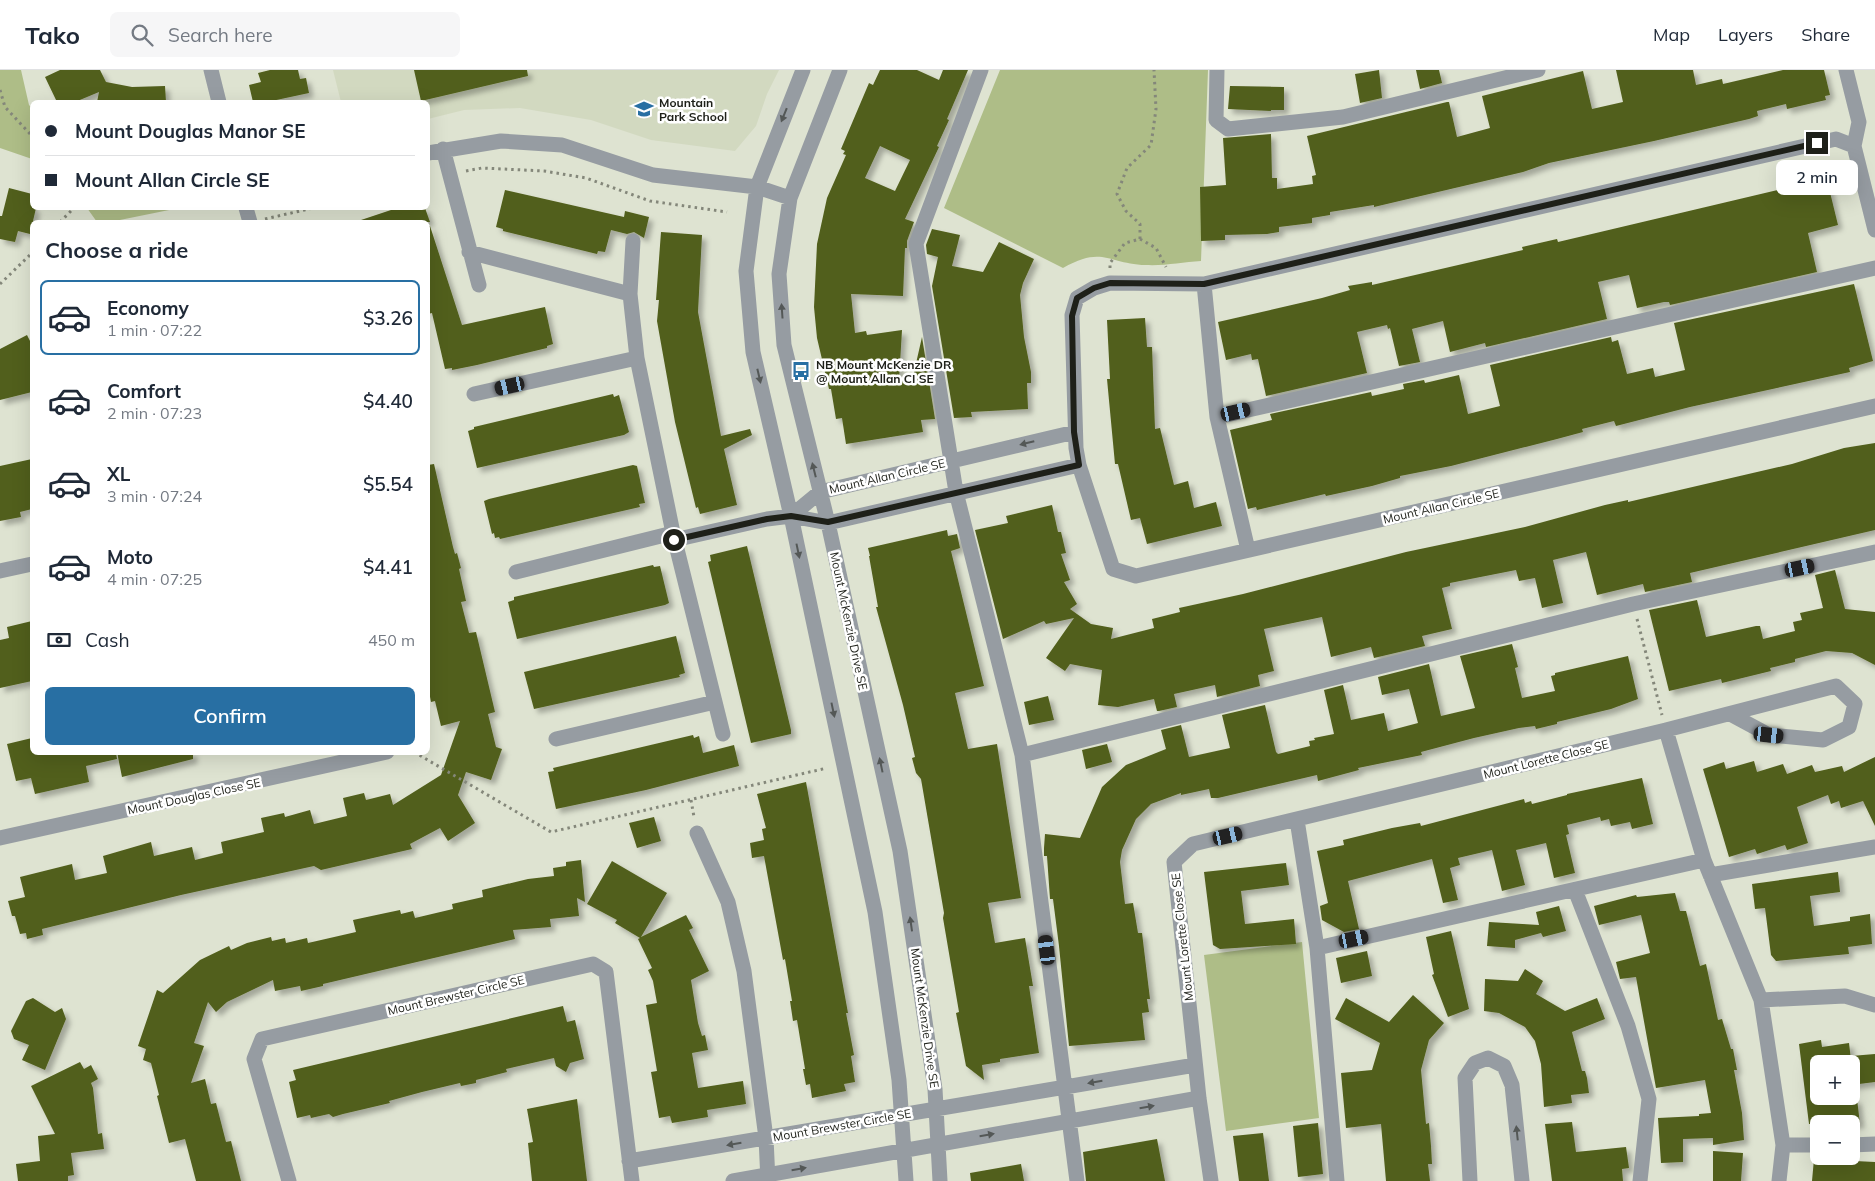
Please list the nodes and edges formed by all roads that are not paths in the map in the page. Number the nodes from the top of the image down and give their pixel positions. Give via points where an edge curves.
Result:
1 (211, 70) edge
2 (803, 70) edge
3 (840, 70) edge
4 (982, 70) edge
5 (1217, 70) edge
6 (1538, 70) edge
7 (1846, 70) edge
8 (218, 100) edge
9 (1854, 146) junction
10 (443, 149) junction
11 (430, 152) edge
12 (757, 187) junction
13 (790, 198) junction
14 (248, 210) edge
15 (255, 220) edge
16 (1875, 230) edge
17 (633, 241) dead end
18 (469, 252) junction
19 (1875, 268) edge
20 (1204, 284) junction
21 (479, 285) dead end
22 (630, 294) junction
23 (637, 358) junction
24 (474, 394) dead end
25 (1875, 406) edge
26 (1217, 417) junction
27 (1074, 432) junction
28 (950, 462) junction
29 (1079, 465) junction
30 (820, 492) junction
31 (956, 492) junction
32 (791, 516) junction
33 (828, 522) junction
34 (674, 537) junction
35 (1248, 550) junction
36 (1875, 552) edge
37 (30, 564) edge
38 (0, 571) edge
39 (516, 572) dead end
40 (714, 702) junction
41 (1730, 714) junction
42 (1666, 730) junction
43 (723, 734) dead end
44 (556, 739) dead end
45 (374, 755) edge
46 (1022, 755) junction
47 (1298, 820) junction
48 (697, 833) dead end
49 (0, 838) edge
50 (1875, 847) edge
51 (1704, 860) junction
52 (1710, 875) junction
53 (1575, 890) junction
54 (1317, 948) junction
55 (1761, 1000) junction
56 (1875, 1005) edge
57 (1195, 1065) junction
58 (1064, 1087) junction
59 (1198, 1098) junction
60 (937, 1109) junction
61 (902, 1115) junction
62 (1070, 1121) junction
63 (766, 1138) junction
64 (938, 1144) junction
65 (1875, 1144) edge
66 (1783, 1145) junction
67 (1810, 1145) edge
68 (1860, 1145) edge
69 (904, 1150) junction
70 (629, 1162) junction
71 (768, 1178) edge
72 (289, 1181) edge
73 (632, 1181) edge
74 (733, 1181) edge
75 (906, 1181) edge
76 (940, 1181) edge
77 (1077, 1181) edge
78 (1211, 1181) edge
79 (1337, 1181) edge
80 (1470, 1181) edge
81 (1522, 1181) edge
82 (1640, 1181) edge
83 (1780, 1181) edge

1 - 8 street
2 -> 12 street
3 - 13 street, Mount McKenzie Drive SE
4 - 28 street via 916,244
5 - 6 street via 1216,120 1228,129 1342,117
7 - 9 street via 1859,122
9 - 16 street
9 - 20 street, Mount Allan Circle SE via 1836,139
10 - 11 street
10 - 12 street via 501,141 562,145 653,175
10 - 18 street
12 - 13 street
12 -> 32 street via 746,272 753,352
30 -> 13 street, Mount McKenzie Drive SE via 784,345 779,274
14 - 15 street
17 - 22 street
18 - 21 street
18 - 22 street
19 - 26 street
20 - 26 street
20 - 27 street, Mount Allan Circle SE via 1110,283 1077,298 1072,316
22 - 23 street
23 - 24 street
23 - 34 street
25 - 35 street, Mount Allan Circle SE
26 - 35 street
27 -> 28 street, Mount Allan Circle SE
27 - 29 street, Mount Allan Circle SE
28 - 30 street, Mount Allan Circle SE
28 - 31 street
29 - 31 street
29 - 35 street, Mount Allan Circle SE via 1113,569 1136,576
30 - 32 street, Mount Allan Circle SE
30 - 33 street, Mount McKenzie Drive SE
31 - 33 street
31 - 46 street
32 - 33 street
32 - 34 street
32 -> 61 street via 876,912
60 -> 33 street, Mount McKenzie Drive SE via 900,851
34 - 39 street
34 - 40 street
36 - 46 street via 1633,604
37 - 38 street
40 - 43 street
40 - 44 street
41 - 41 street, Mount Lorette Close SE via 1836,686 1855,704 1849,726 1823,740 1769,735
41 - 42 street, Mount Lorette Close SE
42 - 47 street, Mount Lorette Close SE
42 - 51 street
45 - 49 street, Mount Douglas Close SE
46 - 58 street
47 - 54 street
47 - 57 street, Mount Lorette Close SE via 1193,844 1174,862
48 - 63 street via 728,902 744,971
50 - 52 street
51 - 52 street
51 - 53 street
52 - 55 street
53 - 54 street
53 - 82 street via 1628,1026 1649,1098
54 - 79 street
55 - 56 street via 1846,996
55 - 66 street
57 -> 58 street
57 - 59 street, Mount Lorette Close SE
58 - 60 street
58 - 62 street
62 -> 59 street
59 - 78 street, Mount Lorette Close SE
60 - 61 street, Mount Brewster Circle SE
60 - 64 street, Mount McKenzie Drive SE
61 - 63 street, Mount Brewster Circle SE
61 - 69 street
64 -> 62 street
62 - 77 street
63 -> 70 street, Mount Brewster Circle SE
63 - 71 street
64 - 69 street
64 - 76 street, Mount McKenzie Drive SE
65 - 68 street
66 - 67 street
66 - 83 street
71 -> 69 street
69 - 75 street
70 - 72 street, Mount Brewster Circle SE via 606,972 593,964 262,1039 254,1059
70 - 73 street, Mount Brewster Circle SE
71 - 74 street
81 -> 80 street via 1512,1085 1504,1066 1488,1058 1475,1062 1465,1078

